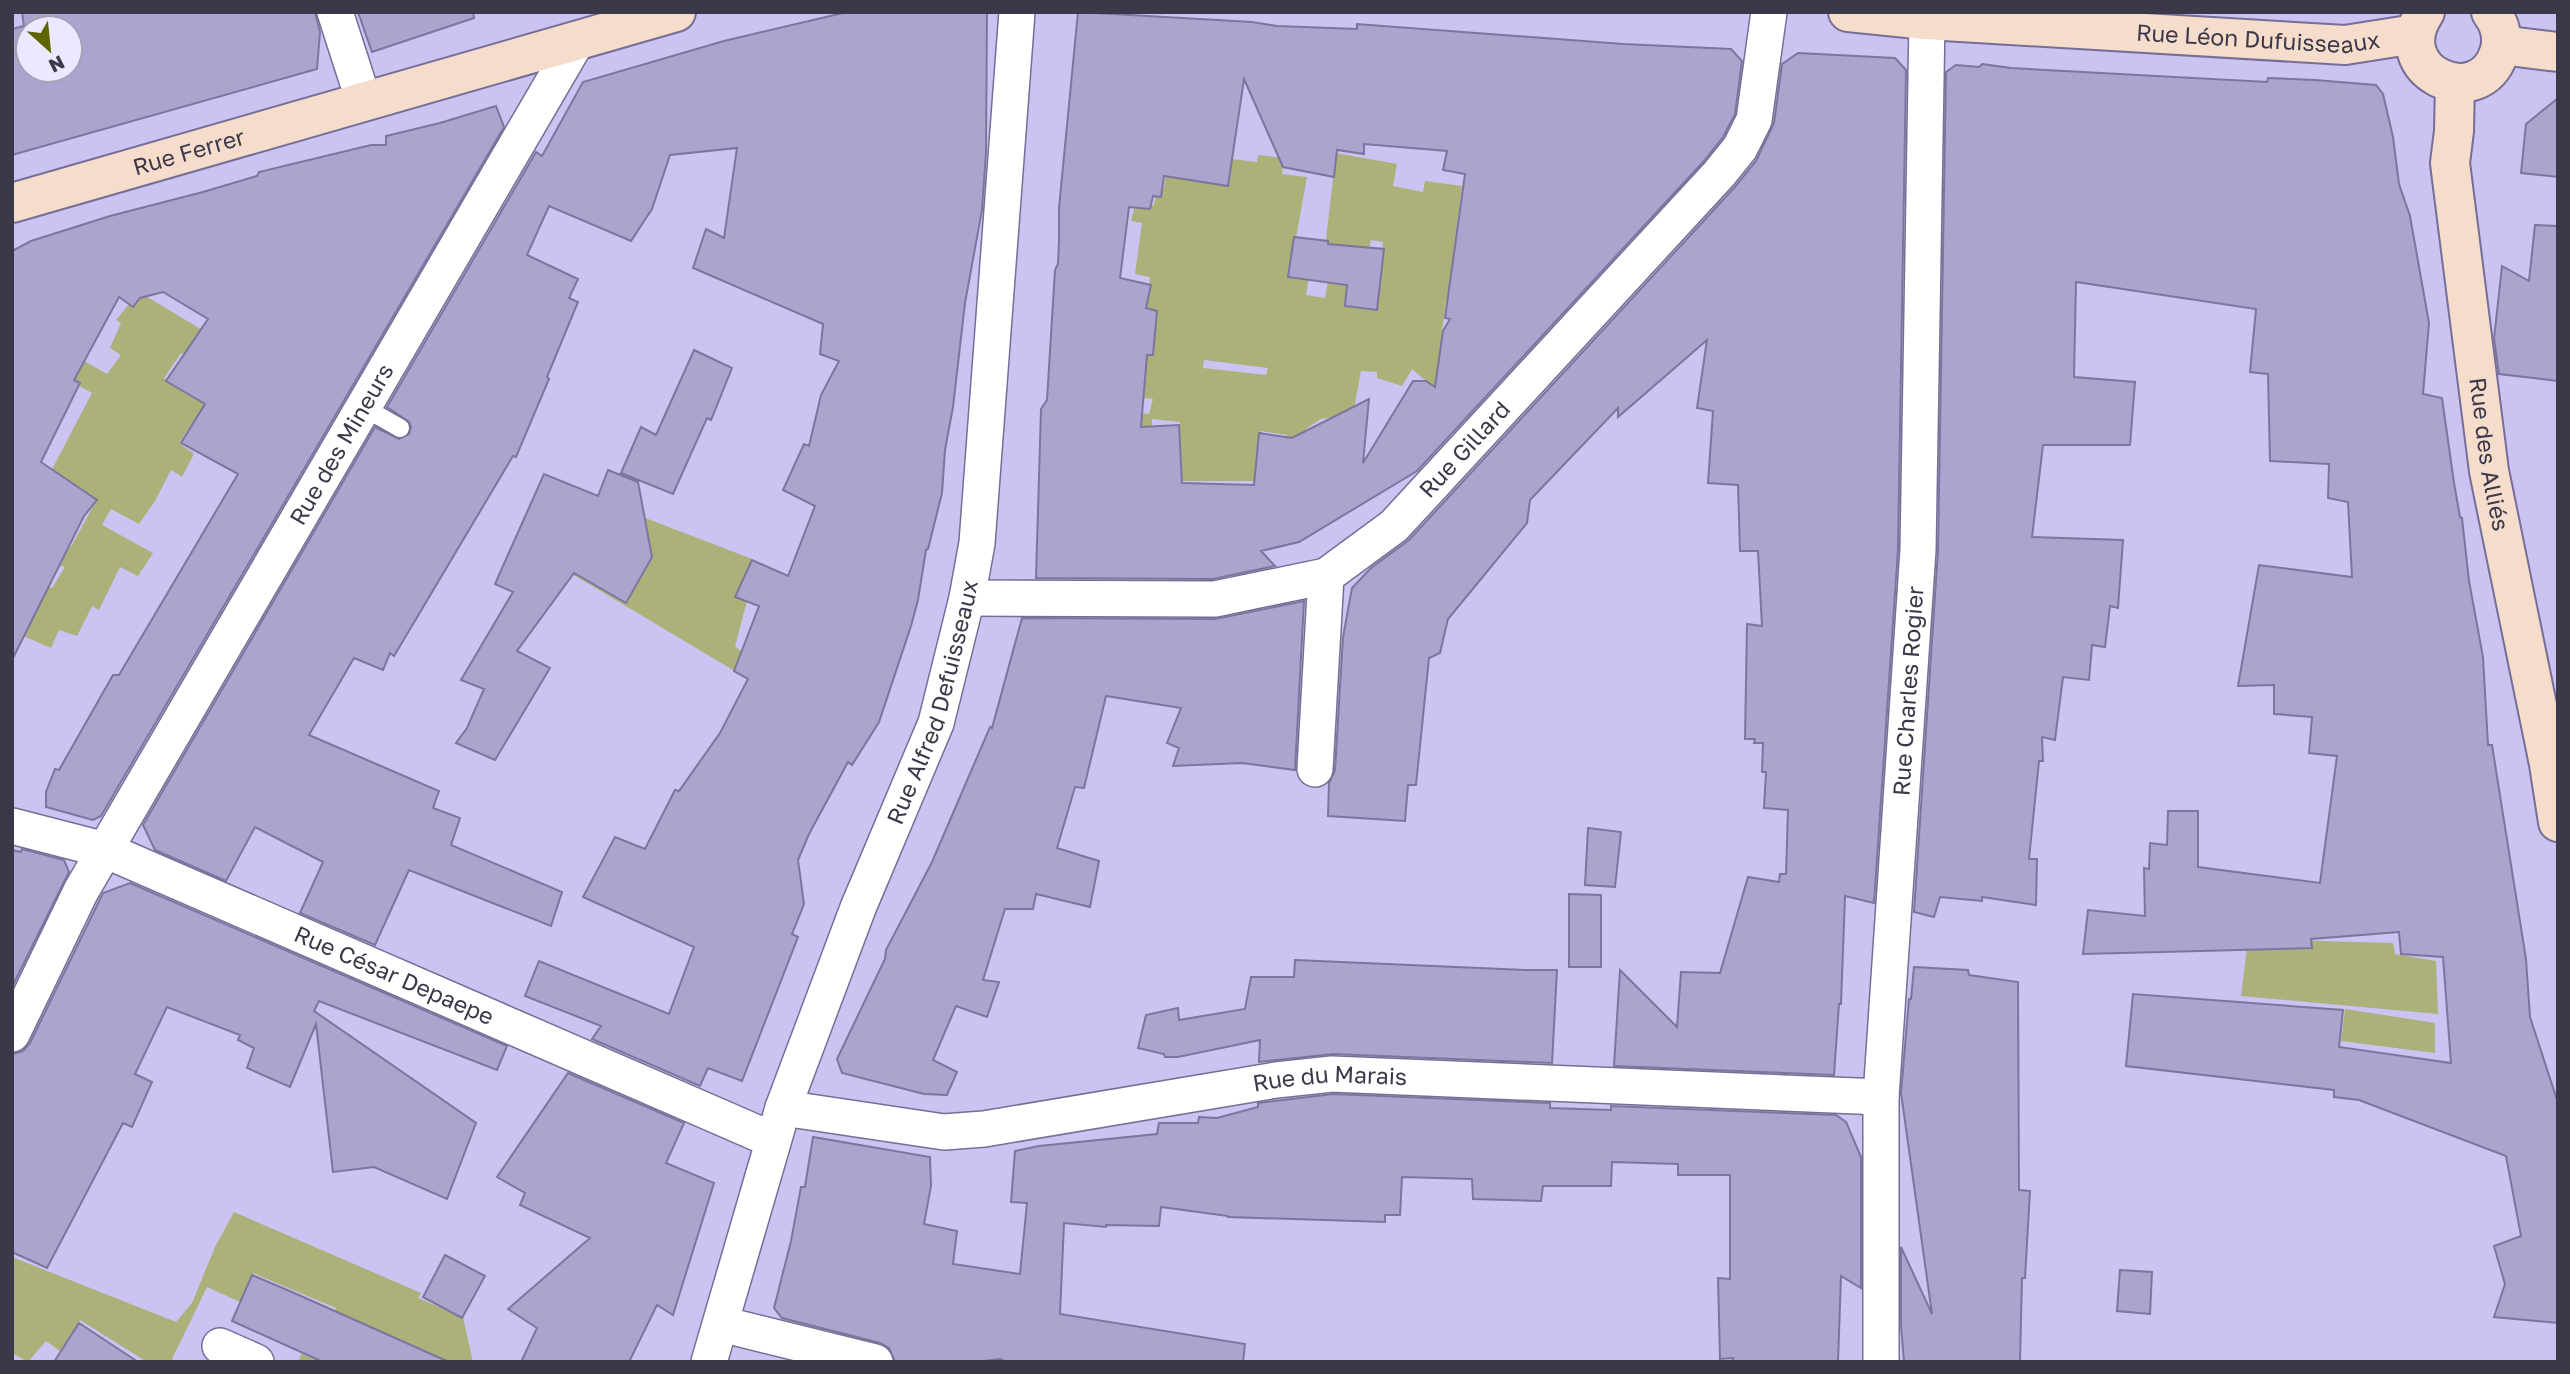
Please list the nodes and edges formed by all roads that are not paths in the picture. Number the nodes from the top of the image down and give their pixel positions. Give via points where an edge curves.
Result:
1 (335, 12) edge
2 (676, 12) edge
3 (1017, 12) edge
4 (1769, 12) edge
5 (1848, 12) edge
6 (1927, 20) junction
7 (2420, 23) edge
8 (2496, 28) edge
9 (577, 41) junction
10 (2558, 52) edge
11 (2455, 83) junction
12 (364, 102) junction
13 (12, 203) edge
14 (363, 407) junction
15 (400, 428) dead end
16 (1326, 576) junction
17 (967, 598) junction
18 (2554, 765) edge
19 (1315, 769) dead end
20 (2558, 822) edge
21 (12, 826) edge
22 (105, 850) junction
23 (12, 1034) edge
24 (1881, 1097) junction
25 (778, 1124) junction
26 (721, 1324) junction
27 (220, 1346) dead end
28 (256, 1362) edge
29 (709, 1362) edge
30 (875, 1362) edge
31 (1881, 1362) edge

1 - 12 street
2 - 9 main road, Rue Ferrer
3 - 17 street, Rue Alfred Defuisseaux via 977,543
4 - 16 street, Rue Gillard via 1754,120 1740,148 1394,526
5 - 6 main road, Rue Léon Dufuisseaux
6 - 7 main road, Rue Léon Dufuisseaux via 2345,46
6 - 24 street, Rue Charles Rogier via 1918,550
7 - 11 main road via 2416,50 2421,63 2431,74
8 - 10 main road
8 - 11 main road via 2491,68 2481,77
9 - 12 main road, Rue Ferrer
9 - 14 street, Rue des Mineurs
11 - 18 main road, Rue des Alliés via 2449,163 2489,471
12 - 13 main road, Rue Ferrer
14 - 15 lane
14 - 22 street, Rue des Mineurs
16 - 17 street, Rue Gillard via 1215,599
16 - 19 street
17 - 25 street, Rue Alfred Defuisseaux via 936,723 858,908
18 - 20 main road, Rue des Alliés
21 - 22 street, Rue César Depaepe
22 - 23 street, Rue des Mineurs
22 - 25 street, Rue César Depaepe
24 - 25 street, Rue du Marais via 1332,1074 984,1129 944,1132
24 - 31 street, Rue Charles Rogier
25 - 26 street, Rue Alfred Defuisseaux
26 - 29 street, Rue Alfred Defuisseaux
26 - 30 street
27 - 28 street

